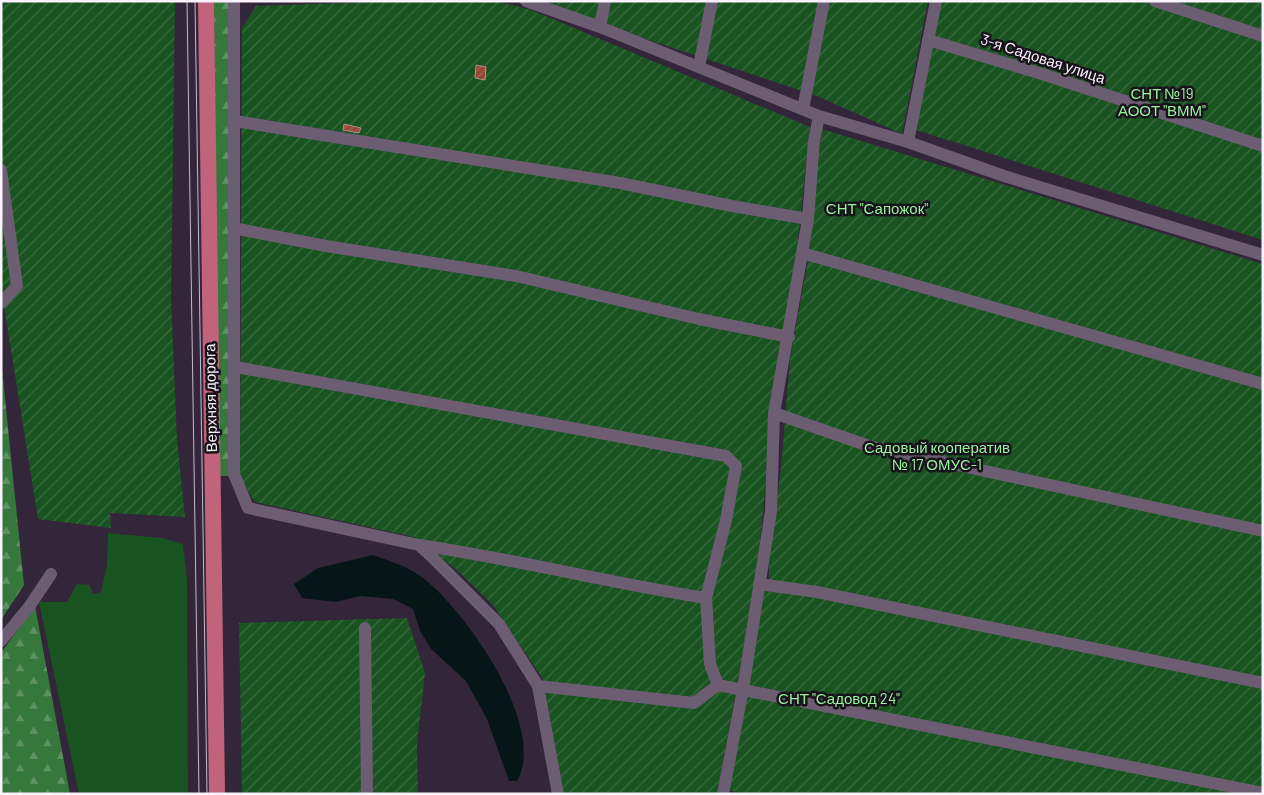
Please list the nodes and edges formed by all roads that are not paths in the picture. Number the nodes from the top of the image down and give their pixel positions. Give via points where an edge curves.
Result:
1 (206, 1) edge
2 (234, 1) edge
3 (526, 1) edge
4 (605, 1) edge
5 (712, 1) edge
6 (824, 1) edge
7 (936, 1) edge
8 (1155, 1) edge
9 (600, 27) junction
10 (1263, 36) edge
11 (928, 40) junction
12 (699, 67) junction
13 (803, 109) junction
14 (819, 116) junction
15 (235, 121) junction
16 (908, 142) junction
17 (1263, 146) edge
18 (1, 170) edge
19 (808, 219) junction
20 (233, 228) junction
21 (802, 253) junction
22 (1263, 255) edge
23 (1, 303) edge
24 (789, 337) junction
25 (236, 367) junction
26 (1263, 384) edge
27 (774, 413) junction
28 (1263, 531) edge
29 (419, 546) junction
30 (51, 574) dead end
31 (759, 584) junction
32 (706, 598) junction
33 (365, 628) dead end
34 (1, 641) edge
35 (1263, 683) edge
36 (718, 685) junction
37 (538, 686) junction
38 (743, 689) junction
39 (217, 794) edge
40 (367, 794) edge
41 (558, 794) edge
42 (723, 794) edge
43 (1263, 794) edge

1 - 39 main road, Верхняя дорога
2 - 15 street
3 - 9 street
4 - 9 street
5 - 12 street
6 - 13 street
7 - 11 street
8 - 10 street
9 - 12 street
11 - 16 street
11 - 17 street, 3-я Садовая улица
12 - 13 street
13 - 14 street
14 - 16 street
14 - 19 street
15 - 19 street via 620,183
15 - 20 street
16 - 22 street via 1004,176
18 - 23 street via 17,286
19 - 21 street
20 - 24 street via 516,276
20 - 25 street
21 - 24 street
21 - 26 street
24 - 27 street
25 - 29 street via 234,474 248,508
25 - 32 street via 726,456 736,466
27 - 28 street via 870,446
27 - 31 street via 771,511
29 - 32 street
29 - 37 street via 499,624
30 - 34 street
31 - 35 street via 817,592
31 - 38 street
32 - 36 street via 710,664
33 - 40 street
36 - 37 street via 694,703
36 - 38 street
37 - 41 street
38 - 42 street
38 - 43 street

